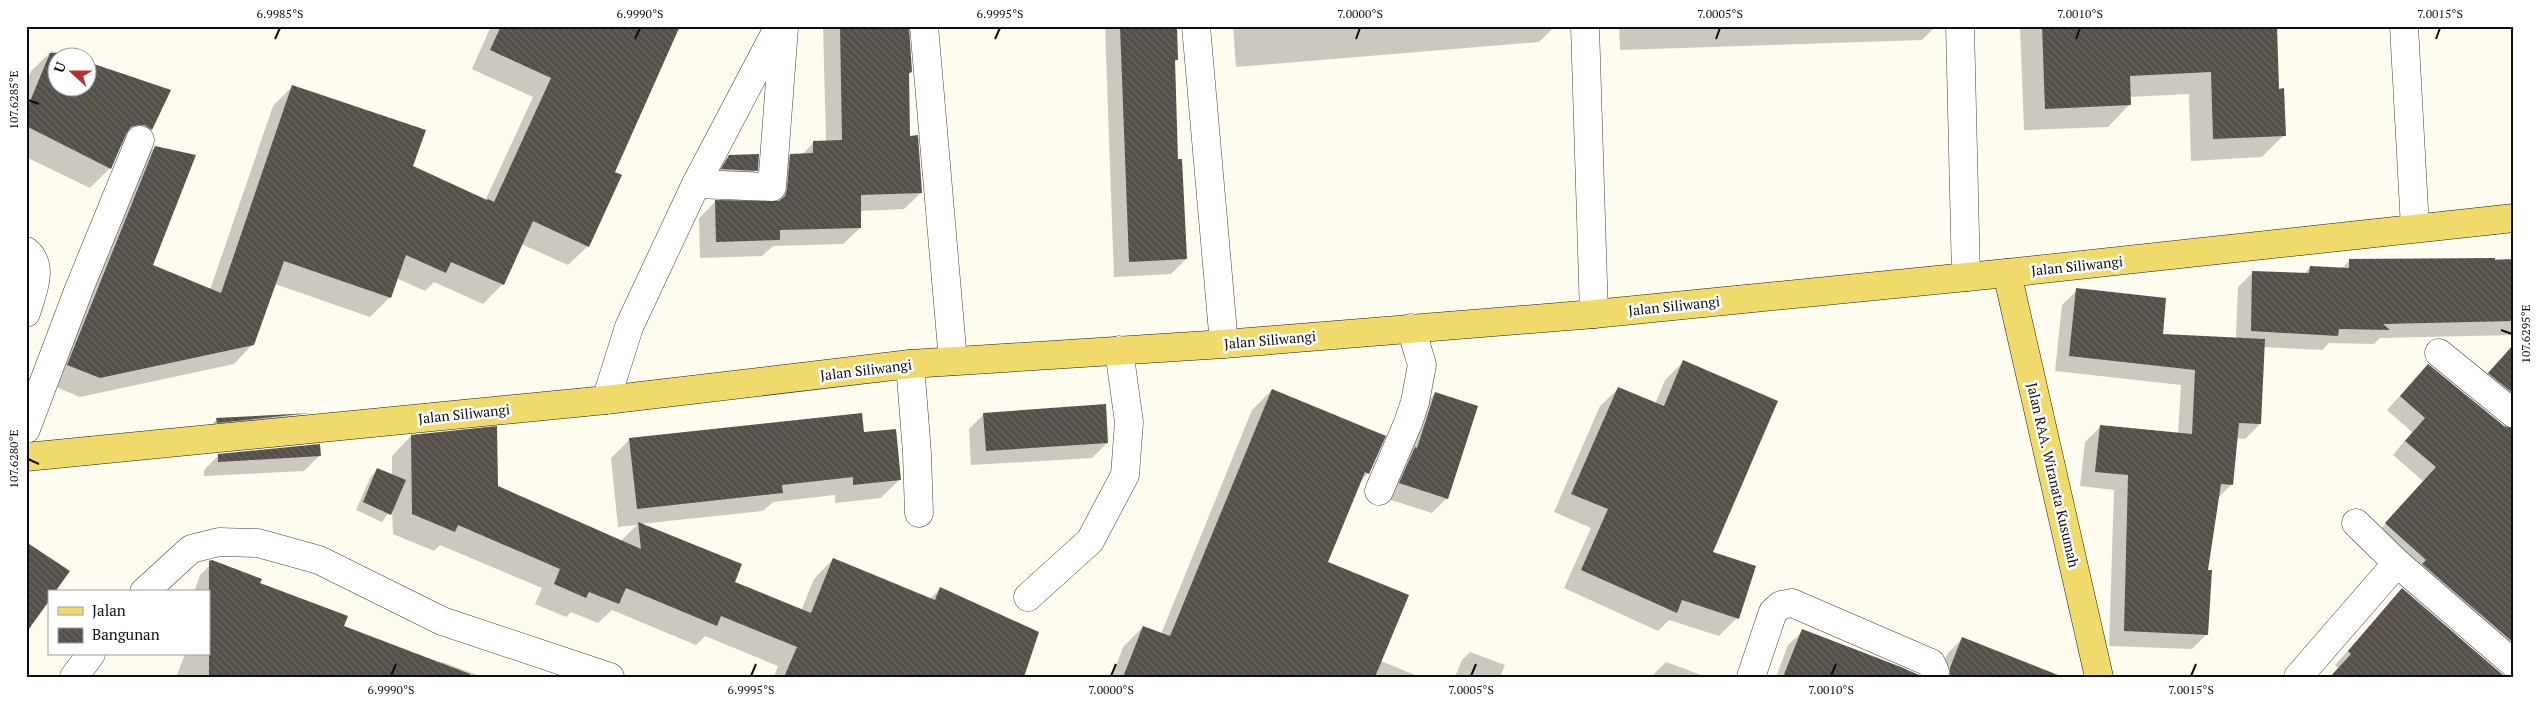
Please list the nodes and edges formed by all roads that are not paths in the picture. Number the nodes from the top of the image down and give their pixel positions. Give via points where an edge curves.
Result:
1 (779, 26) edge
2 (784, 26) edge
3 (924, 26) edge
4 (1196, 26) edge
5 (1585, 26) edge
6 (1960, 26) edge
7 (2404, 26) edge
8 (140, 140) dead end
9 (696, 184) junction
10 (2514, 218) edge
11 (2415, 228) junction
12 (26, 251) edge
13 (2007, 273) junction
14 (1966, 277) junction
15 (26, 313) edge
16 (1594, 314) junction
17 (1411, 328) junction
18 (1224, 344) junction
19 (1119, 350) junction
20 (2439, 353) dead end
21 (953, 361) junction
22 (910, 364) junction
23 (606, 400) junction
24 (2514, 414) edge
25 (26, 429) edge
26 (26, 457) edge
27 (1379, 491) dead end
28 (919, 513) dead end
29 (2356, 523) dead end
30 (2397, 563) junction
31 (146, 590) edge
32 (1028, 597) dead end
33 (90, 656) edge
34 (2514, 664) edge
35 (74, 677) edge
36 (610, 677) edge
37 (1751, 677) edge
38 (1934, 677) edge
39 (2099, 677) edge
40 (2298, 677) edge

1 - 9 street
2 - 9 street via 772,187
3 - 21 street
4 - 18 street
5 - 16 street
6 - 14 street
7 - 11 street
8 - 25 street
9 - 23 street via 629,327
10 - 11 main road, Jalan Siliwangi
11 - 13 main road, Jalan Siliwangi
12 - 15 street via 37,269
13 - 14 main road, Jalan Siliwangi
13 - 39 main road, Jalan RAA. Wiranata Kusumah
14 - 16 main road, Jalan Siliwangi
16 - 17 main road, Jalan Siliwangi
17 - 18 main road, Jalan Siliwangi
17 - 27 street via 1422,365 1415,402
18 - 19 main road, Jalan Siliwangi
19 - 21 main road, Jalan Siliwangi
19 - 32 street via 1129,422 1125,475 1090,541
20 - 24 street
21 - 22 main road, Jalan Siliwangi
22 - 23 main road, Jalan Siliwangi
22 - 28 street
23 - 26 main road, Jalan Siliwangi
29 - 30 street
30 - 34 street
30 - 40 street
31 - 36 street via 191,549 219,542 258,543 319,560 442,622
33 - 35 street
37 - 38 street via 1774,612 1781,605 1792,603 1931,663

